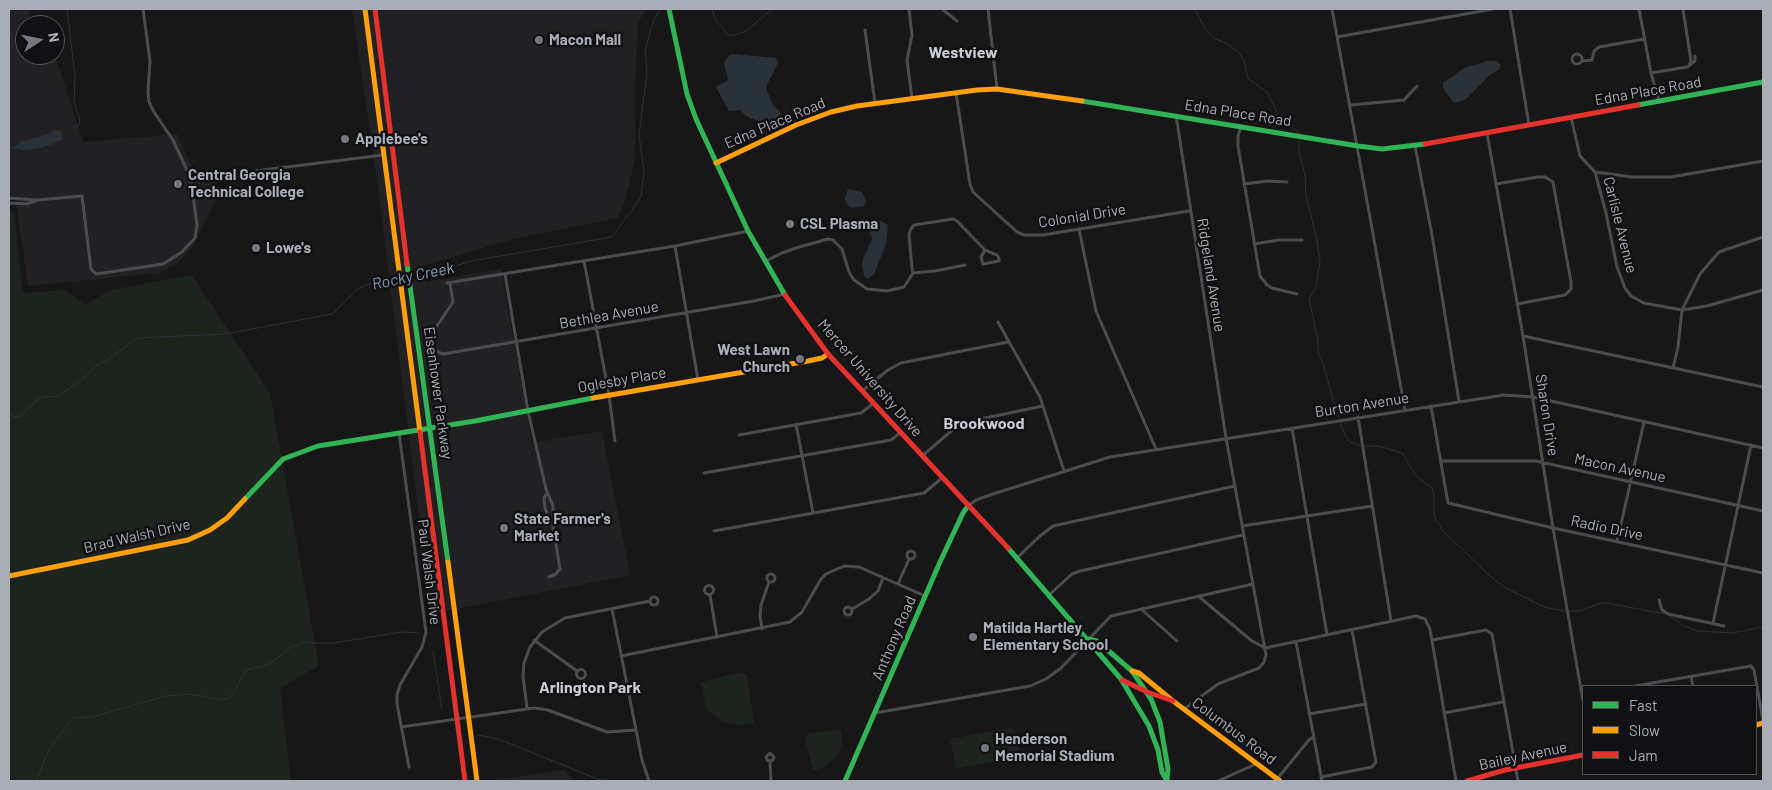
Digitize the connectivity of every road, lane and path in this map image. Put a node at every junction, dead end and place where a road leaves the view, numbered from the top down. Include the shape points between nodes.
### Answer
1 (143, 9) edge
2 (365, 9) edge
3 (376, 9) edge
4 (909, 9) edge
5 (942, 9) edge
6 (988, 9) edge
7 (1332, 9) edge
8 (1493, 9) edge
9 (1510, 9) edge
10 (1639, 9) edge
11 (1683, 9) edge
12 (670, 12) edge
13 (957, 21) dead end
14 (865, 30) dead end
15 (1337, 37) junction
16 (1644, 39) junction
17 (1695, 56) dead end
18 (1582, 61) dead end
19 (1689, 66) junction
20 (1651, 74) junction
21 (1763, 82) edge
22 (1417, 86) dead end
23 (997, 89) junction
24 (956, 93) junction
25 (912, 98) junction
26 (1659, 101) junction
27 (875, 104) junction
28 (1350, 105) junction
29 (1176, 115) junction
30 (1571, 117) junction
31 (1529, 125) junction
32 (1242, 126) junction
33 (1487, 133) junction
34 (1358, 146) junction
35 (1415, 146) junction
36 (383, 155) junction
37 (1763, 161) edge
38 (716, 163) junction
39 (1595, 172) junction
40 (191, 179) junction
41 (1287, 182) dead end
42 (1244, 184) junction
43 (1496, 184) junction
44 (9, 198) edge
45 (38, 200) junction
46 (9, 203) edge
47 (1190, 211) junction
48 (1079, 229) junction
49 (748, 231) junction
50 (1763, 237) edge
51 (1302, 240) dead end
52 (1254, 244) junction
53 (675, 246) junction
54 (985, 250) junction
55 (584, 261) junction
56 (765, 261) junction
57 (965, 265) dead end
58 (913, 273) junction
59 (505, 274) junction
60 (1763, 290) edge
61 (785, 294) junction
62 (1297, 294) dead end
63 (1517, 304) junction
64 (1682, 310) junction
65 (687, 313) junction
66 (998, 322) dead end
67 (596, 328) junction
68 (1523, 336) junction
69 (516, 342) junction
70 (1008, 342) junction
71 (828, 354) junction
72 (1673, 368) junction
73 (698, 380) junction
74 (1763, 387) edge
75 (862, 391) junction
76 (609, 396) junction
77 (1533, 397) junction
78 (1459, 401) junction
79 (874, 403) junction
80 (1043, 406) junction
81 (1431, 406) junction
82 (1405, 410) junction
83 (528, 411) junction
84 (1358, 417) junction
85 (1644, 422) junction
86 (796, 424) junction
87 (430, 428) junction
88 (1292, 428) junction
89 (419, 430) junction
90 (398, 433) junction
91 (900, 433) junction
92 (739, 435) dead end
93 (1226, 438) junction
94 (615, 441) dead end
95 (1751, 445) junction
96 (1763, 448) edge
97 (1156, 449) junction
98 (803, 456) junction
99 (922, 456) junction
100 (1441, 461) junction
101 (1542, 463) junction
102 (1064, 471) junction
103 (704, 473) dead end
104 (942, 478) junction
105 (1630, 482) junction
106 (1235, 486) junction
107 (546, 493) junction
108 (1738, 505) junction
109 (968, 506) junction
110 (1372, 506) junction
111 (1763, 511) edge
112 (813, 513) junction
113 (1307, 516) junction
114 (552, 520) junction
115 (1242, 526) junction
116 (1553, 528) junction
117 (714, 531) dead end
118 (1243, 535) junction
119 (1618, 542) junction
120 (1017, 558) junction
121 (909, 559) dead end
122 (1724, 565) junction
123 (1763, 574) edge
124 (9, 576) edge
125 (549, 577) dead end
126 (884, 578) junction
127 (769, 582) dead end
128 (898, 584) junction
129 (1253, 584) junction
130 (710, 595) dead end
131 (1049, 595) junction
132 (925, 596) junction
133 (1198, 596) junction
134 (1660, 600) dead end
135 (650, 601) dead end
136 (612, 609) junction
137 (852, 609) dead end
138 (1141, 609) junction
139 (1391, 621) junction
140 (1713, 624) junction
141 (1724, 626) dead end
142 (762, 628) junction
143 (1352, 630) junction
144 (1327, 635) junction
145 (718, 637) junction
146 (1088, 639) junction
147 (534, 640) junction
148 (1432, 640) junction
149 (1177, 641) dead end
150 (1296, 642) junction
151 (1265, 648) junction
152 (622, 656) junction
153 (577, 671) dead end
154 (1132, 671) junction
155 (1691, 677) junction
156 (1122, 679) junction
157 (1641, 685) edge
158 (1693, 685) edge
159 (1756, 685) edge
160 (1757, 689) edge
161 (1147, 692) junction
162 (1582, 695) edge
163 (1173, 701) junction
164 (1503, 702) junction
165 (1366, 704) junction
166 (527, 708) junction
167 (1184, 709) junction
168 (1444, 712) junction
169 (875, 714) junction
170 (1309, 714) junction
171 (469, 716) junction
172 (457, 719) junction
173 (1763, 721) edge
174 (401, 727) junction
175 (636, 730) junction
176 (1313, 737) junction
177 (1582, 755) edge
178 (770, 761) dead end
179 (1256, 764) junction
180 (409, 767) dead end
181 (1515, 768) junction
182 (1321, 776) junction
183 (1279, 780) edge
184 (465, 781) edge
185 (477, 781) edge
186 (649, 781) edge
187 (771, 781) edge
188 (845, 781) edge
189 (1218, 781) edge
190 (1322, 781) edge
191 (1456, 781) edge
192 (1468, 781) edge
193 (1518, 781) edge

1 - 40 street via 150,61 149,102 173,140
2 - 36 main road, Eisenhower Parkway
3 - 87 main road, Eisenhower Parkway
4 - 25 street via 912,35 907,60
5 - 13 street
6 - 23 street
7 - 15 street
8 - 15 street
9 - 31 street
10 - 16 street
11 - 19 street
12 - 38 main road, Mercer University Drive via 691,106
14 - 27 street
15 - 28 street
16 - 18 street via 1599,47 1594,51 1592,60
16 - 20 street
17 - 19 street via 1695,61
19 - 20 street
20 - 26 street
21 - 26 main road, Edna Place Road
22 - 28 street via 1404,100
23 - 24 main road, Edna Place Road
23 - 29 main road, Edna Place Road
24 - 25 main road, Edna Place Road
24 - 48 street, Colonial Drive via 973,192 1010,227 1024,235
25 - 27 main road, Edna Place Road
26 - 30 main road, Edna Place Road
27 - 38 main road, Edna Place Road via 821,115
28 - 34 street
29 - 32 main road, Edna Place Road
29 - 47 street, Ridgeland Avenue
30 - 31 main road, Edna Place Road
30 - 39 street, Carlisle Avenue via 1580,156
31 - 33 main road, Edna Place Road
32 - 34 main road, Edna Place Road
32 - 42 street via 1238,146
33 - 35 main road, Edna Place Road
33 - 43 street, Sharon Drive
34 - 35 main road, Edna Place Road
34 - 82 street
35 - 78 street
36 - 40 street
36 - 89 main road, Eisenhower Parkway
37 - 39 street via 1670,177 1632,177
38 - 49 main road, Mercer University Drive
39 - 64 street, Carlisle Avenue via 1625,288 1639,302
40 - 45 street via 197,225 195,238 182,252 172,260 154,266 99,274 92,272 82,196
41 - 42 street
42 - 52 street
43 - 63 street, Sharon Drive
43 - 63 street via 1538,177 1551,180 1570,273 1571,289 1565,296
44 - 45 street
45 - 46 street via 27,204
47 - 48 street, Colonial Drive
47 - 93 street, Ridgeland Avenue
48 - 97 street via 1096,311
49 - 53 street
49 - 56 main road, Mercer University Drive
50 - 64 street via 1719,252 1700,274
51 - 52 street
52 - 62 street via 1263,281 1277,290
53 - 55 street
53 - 65 street
54 - 54 street via 982,264 999,261 1000,258
54 - 58 street via 953,219 914,225 909,234
55 - 59 street
55 - 67 street
56 - 58 street via 828,239 840,245 851,277 867,289 880,292 899,290
56 - 61 main road, Mercer University Drive
57 - 58 street
59 - 69 street
59 - 69 street, Bethlea Avenue via 449,283 453,302 435,329 433,346 446,354
60 - 64 street, Carlisle Avenue
61 - 65 street, Bethlea Avenue
61 - 71 main road, Mercer University Drive
63 - 68 street, Sharon Drive
64 - 72 street
65 - 67 street, Bethlea Avenue
65 - 73 street
66 - 70 street
67 - 69 street, Bethlea Avenue
67 - 76 street
68 - 72 street
68 - 77 street, Sharon Drive
69 - 83 street
70 - 75 street via 901,364
70 - 80 street
71 - 73 main road, Oglesby Place via 822,358
71 - 75 main road, Mercer University Drive
72 - 74 street
73 - 76 main road, Oglesby Place
75 - 79 main road, Mercer University Drive
76 - 83 main road, Oglesby Place
76 - 94 street
77 - 78 street, Burton Avenue via 1504,395
77 - 85 street, Burton Avenue
77 - 101 street, Sharon Drive
78 - 81 street, Burton Avenue
79 - 86 street via 861,413
79 - 91 main road, Mercer University Drive
80 - 99 street via 966,422
80 - 102 street
81 - 82 street, Burton Avenue
81 - 100 street
82 - 84 street, Burton Avenue
83 - 87 main road, Oglesby Place
83 - 107 street
84 - 88 street, Burton Avenue
84 - 110 street
85 - 95 street, Burton Avenue
85 - 105 street
86 - 92 street
86 - 98 street
87 - 89 main road, Oglesby Place
87 - 171 main road, Eisenhower Parkway
88 - 93 street, Burton Avenue
88 - 113 street
89 - 90 main road, Brad Walsh Drive
89 - 172 main road, Eisenhower Parkway
90 - 124 main road, Brad Walsh Drive via 318,446 283,459 226,518 188,540
90 - 174 street, Paul Walsh Drive via 426,632 422,646 398,688
91 - 98 street via 890,440
91 - 99 main road, Mercer University Drive
93 - 97 street, Burton Avenue
93 - 106 street, Ridgeland Avenue
95 - 96 street, Burton Avenue
95 - 108 street
97 - 102 street, Burton Avenue via 1110,457
98 - 103 street
98 - 112 street
99 - 104 main road, Mercer University Drive
100 - 101 street, Macon Avenue
100 - 116 street, Radio Drive via 1448,503
101 - 105 street, Macon Avenue
101 - 116 street, Sharon Drive
102 - 109 street, Burton Avenue via 976,500
104 - 109 main road, Mercer University Drive
104 - 112 street via 928,491
105 - 108 street, Macon Avenue
105 - 119 street
106 - 115 street, Ridgeland Avenue
106 - 120 street via 1053,526
107 - 114 street via 552,506
107 - 114 street via 545,508
108 - 111 street, Macon Avenue
108 - 122 street
109 - 120 main road, Mercer University Drive
109 - 132 main road, Anthony Road
110 - 113 street
110 - 139 street
112 - 117 street
113 - 115 street
113 - 144 street
114 - 125 street via 560,569
115 - 118 street, Ridgeland Avenue
116 - 119 street, Radio Drive
116 - 162 street, Sharon Drive
118 - 129 street, Ridgeland Avenue
118 - 131 street via 1080,571 1072,574
119 - 122 street, Radio Drive
120 - 131 main road, Mercer University Drive
121 - 128 street
122 - 123 street, Radio Drive
122 - 140 street
126 - 128 street
126 - 137 street via 878,591
126 - 142 street via 859,567 838,567 821,579 796,619
127 - 142 street via 761,605
128 - 132 street
129 - 133 street
129 - 151 street, Ridgeland Avenue
130 - 145 street
131 - 146 main road, Mercer University Drive
132 - 169 main road, Anthony Road
133 - 138 street
133 - 151 street
134 - 140 street via 1662,610 1668,614
135 - 136 street
136 - 147 street via 559,620
136 - 152 street
138 - 146 street via 1111,616
138 - 149 street
139 - 143 street
139 - 148 street via 1421,617 1427,621
140 - 141 street
142 - 145 street
143 - 144 street
143 - 165 street
144 - 150 street
145 - 152 street
146 - 154 main road, Mercer University Drive via 1097,641
146 - 156 main road, Mercer University Drive via 1092,648
146 - 169 street via 1061,668 1030,686
147 - 153 street
147 - 166 street via 523,668
148 - 164 street via 1490,631
148 - 168 street
150 - 151 street
150 - 170 street
151 - 167 street via 1266,658 1259,668 1218,684
152 - 175 street
154 - 161 main road, Mercer University Drive
154 - 163 main road, Columbus Road
155 - 157 street
155 - 158 street
155 - 159 street via 1753,667
156 - 161 main road, Columbus Road
156 - 161 main road, Mercer University Drive via 1149,726 1167,781 1160,722
160 - 173 street
161 - 163 main road, Columbus Road
163 - 167 main road, Columbus Road
164 - 168 street
164 - 181 street
165 - 170 street
165 - 182 street via 1375,766
166 - 171 street
166 - 175 street via 548,710 607,732
167 - 179 main road, Columbus Road
168 - 191 street
169 - 188 main road, Anthony Road
170 - 176 street
171 - 172 street
171 - 185 main road, Eisenhower Parkway
172 - 174 street
172 - 184 main road, Eisenhower Parkway
174 - 180 street, Paul Walsh Drive
175 - 186 street
176 - 182 street
176 - 183 street
177 - 181 main road, Bailey Avenue
178 - 187 street
179 - 183 main road, Columbus Road
179 - 189 street
181 - 192 main road, Bailey Avenue
181 - 193 street
182 - 190 street

